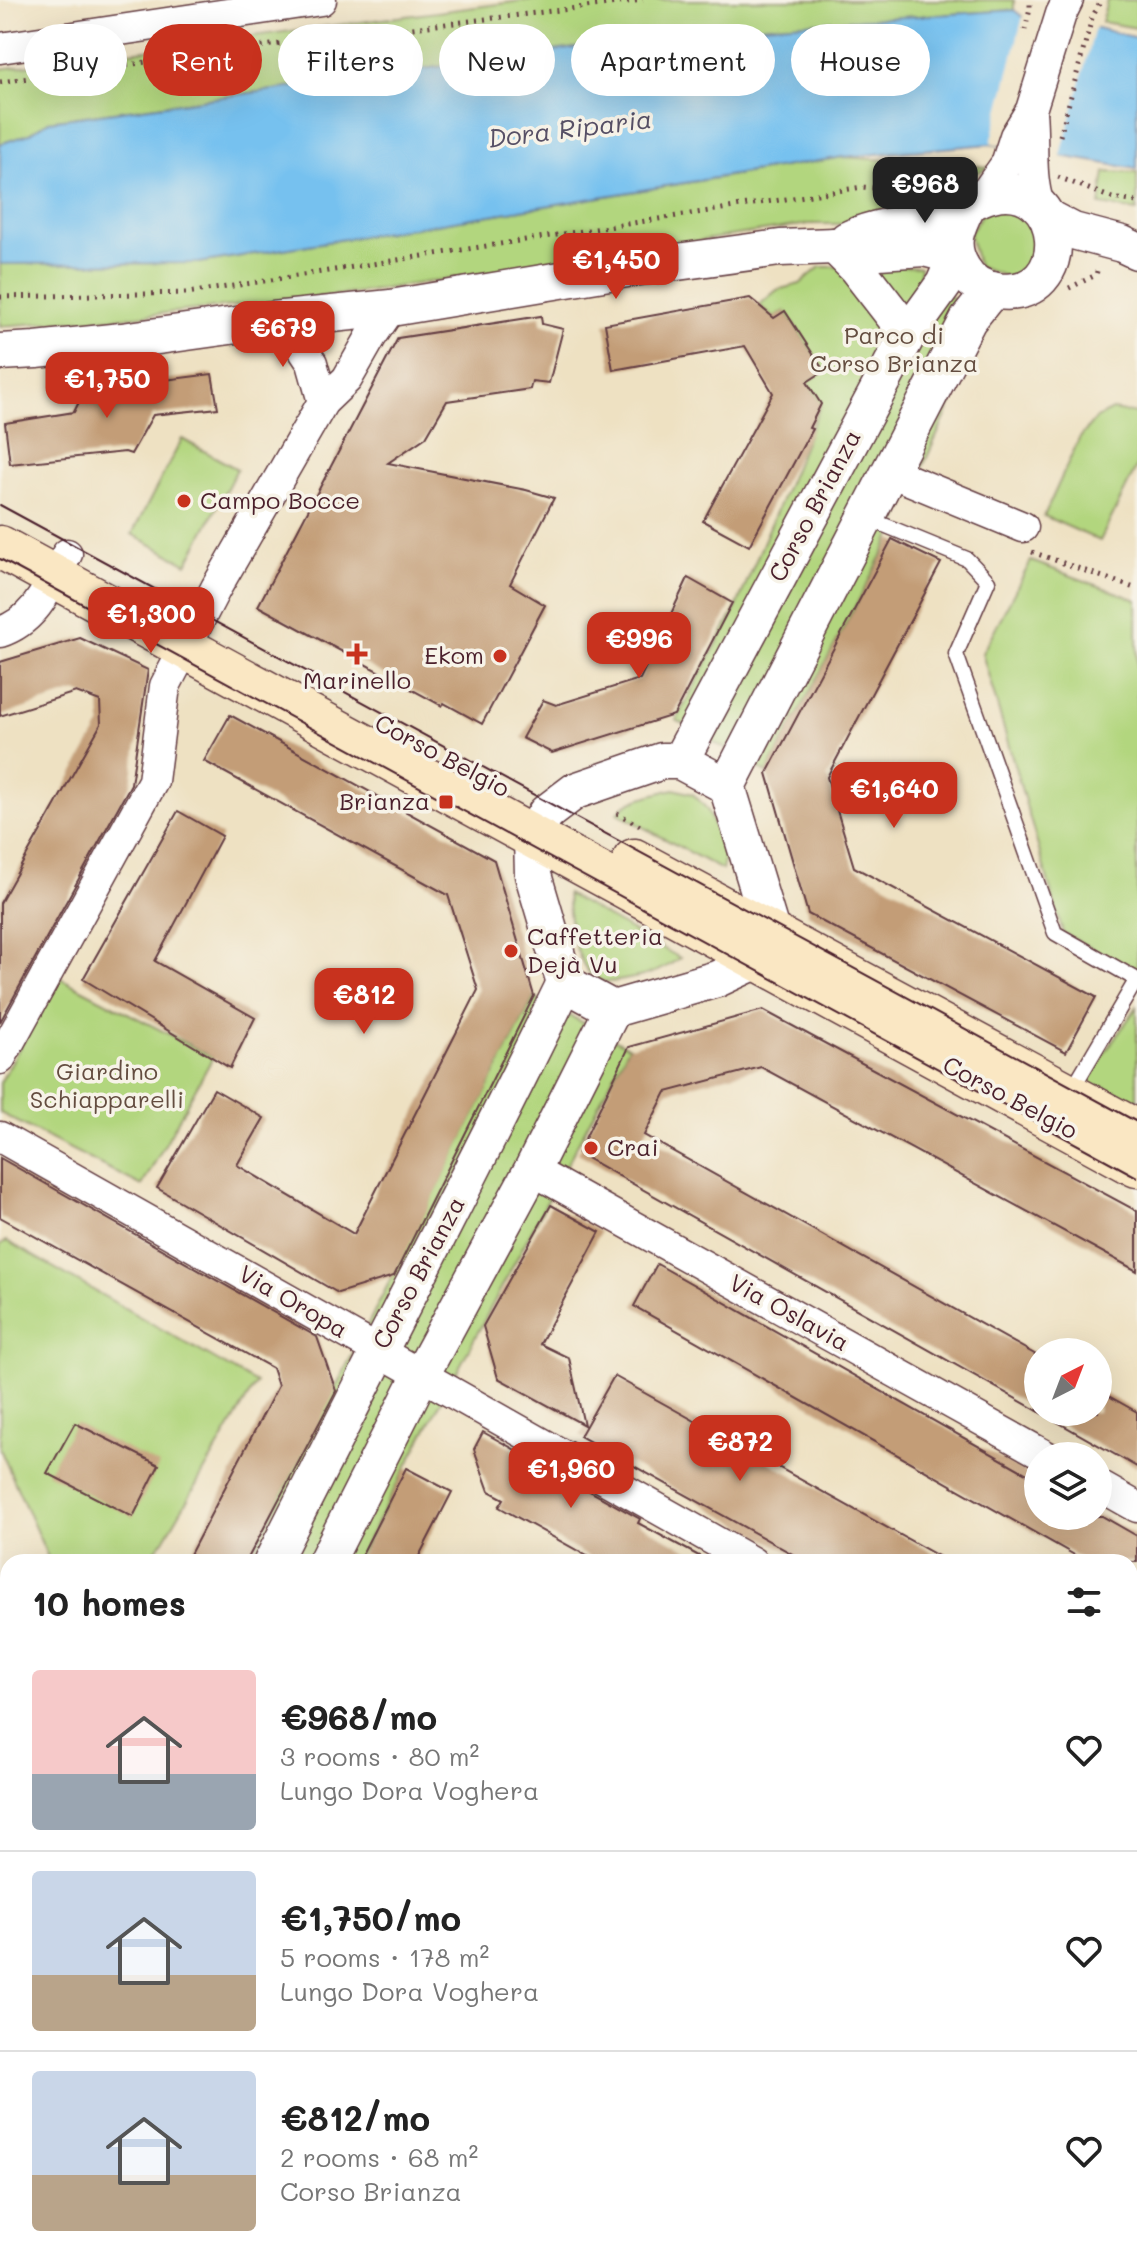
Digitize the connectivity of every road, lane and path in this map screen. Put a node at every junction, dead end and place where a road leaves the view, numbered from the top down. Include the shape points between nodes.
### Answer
1 (321, 0) edge
2 (643, 0) edge
3 (1030, 0) edge
4 (259, 5) edge
5 (1061, 8) edge
6 (0, 48) edge
7 (0, 82) edge
8 (1034, 148) junction
9 (898, 190) dead end
10 (1047, 200) junction
11 (974, 202) junction
12 (1137, 202) edge
13 (835, 246) junction
14 (1137, 251) edge
15 (956, 256) junction
16 (1137, 262) edge
17 (1049, 266) junction
18 (992, 290) junction
19 (0, 297) edge
20 (391, 308) junction
21 (273, 320) junction
22 (908, 334) junction
23 (0, 352) edge
24 (323, 402) junction
25 (890, 472) junction
26 (0, 517) edge
27 (866, 517) junction
28 (1023, 527) dead end
29 (0, 547) edge
30 (61, 565) junction
31 (0, 632) edge
32 (190, 636) junction
33 (680, 761) junction
34 (727, 786) junction
35 (539, 825) junction
36 (764, 947) junction
37 (565, 983) junction
38 (613, 1009) junction
39 (0, 1059) edge
40 (1069, 1095) junction
41 (1137, 1131) edge
42 (0, 1137) edge
43 (1137, 1166) edge
44 (532, 1170) junction
45 (378, 1351) junction
46 (421, 1375) junction
47 (1024, 1444) edge
48 (1112, 1493) edge
49 (1137, 1507) edge
50 (276, 1554) edge
51 (330, 1554) edge
52 (738, 1554) edge

1 - 4 street
2 - 7 path
3 - 5 path
4 - 6 street
5 - 8 path
5 - 8 street via 1031,110
8 - 10 street via 1034,192
8 - 11 street via 1006,164
9 - 19 path via 862,187 188,293
10 - 11 street via 1009,192
10 - 12 path
10 - 14 street via 1073,231
10 - 17 street via 1054,233
11 - 13 street via 939,216 864,231
11 - 15 street via 953,237
13 - 15 street via 864,252 924,248
13 - 20 street via 633,268
13 - 22 street
15 - 18 street via 975,283
15 - 22 street, Corso Brianza via 944,284
16 - 17 street via 1088,260
17 - 18 street via 1025,289
18 - 25 street, Corso Brianza via 968,320
20 - 21 street
20 - 24 street via 347,379
21 - 23 street
21 - 24 street via 312,363
22 - 33 street, Corso Brianza
24 - 32 street
25 - 27 street, Corso Brianza
25 - 28 street
26 - 30 main road, Corso Belgio
27 - 34 street, Corso Brianza
27 - 40 lane via 967,559 988,581 956,654 1055,933 1134,978
29 - 30 main road, Corso Belgio
30 - 31 street via 34,610 17,626
30 - 32 main road, Corso Belgio
32 - 35 main road, Corso Belgio
32 - 39 street via 165,686 153,781
33 - 34 street
33 - 35 street via 662,761 575,791
34 - 36 street
35 - 36 main road, Corso Belgio
35 - 37 street via 533,875
36 - 38 street via 717,979
36 - 40 main road, Corso Belgio
36 - 43 main road, Corso Belgio
37 - 38 street
37 - 45 street, Corso Brianza
38 - 44 street, Corso Brianza
40 - 41 main road, Corso Belgio
42 - 45 street, Via Oropa
44 - 46 street, Corso Brianza
44 - 47 street, Via Oslavia
45 - 46 street, Via Oropa
45 - 50 street, Corso Brianza
46 - 51 street, Corso Brianza
46 - 52 street, Via Oropa
48 - 49 street

